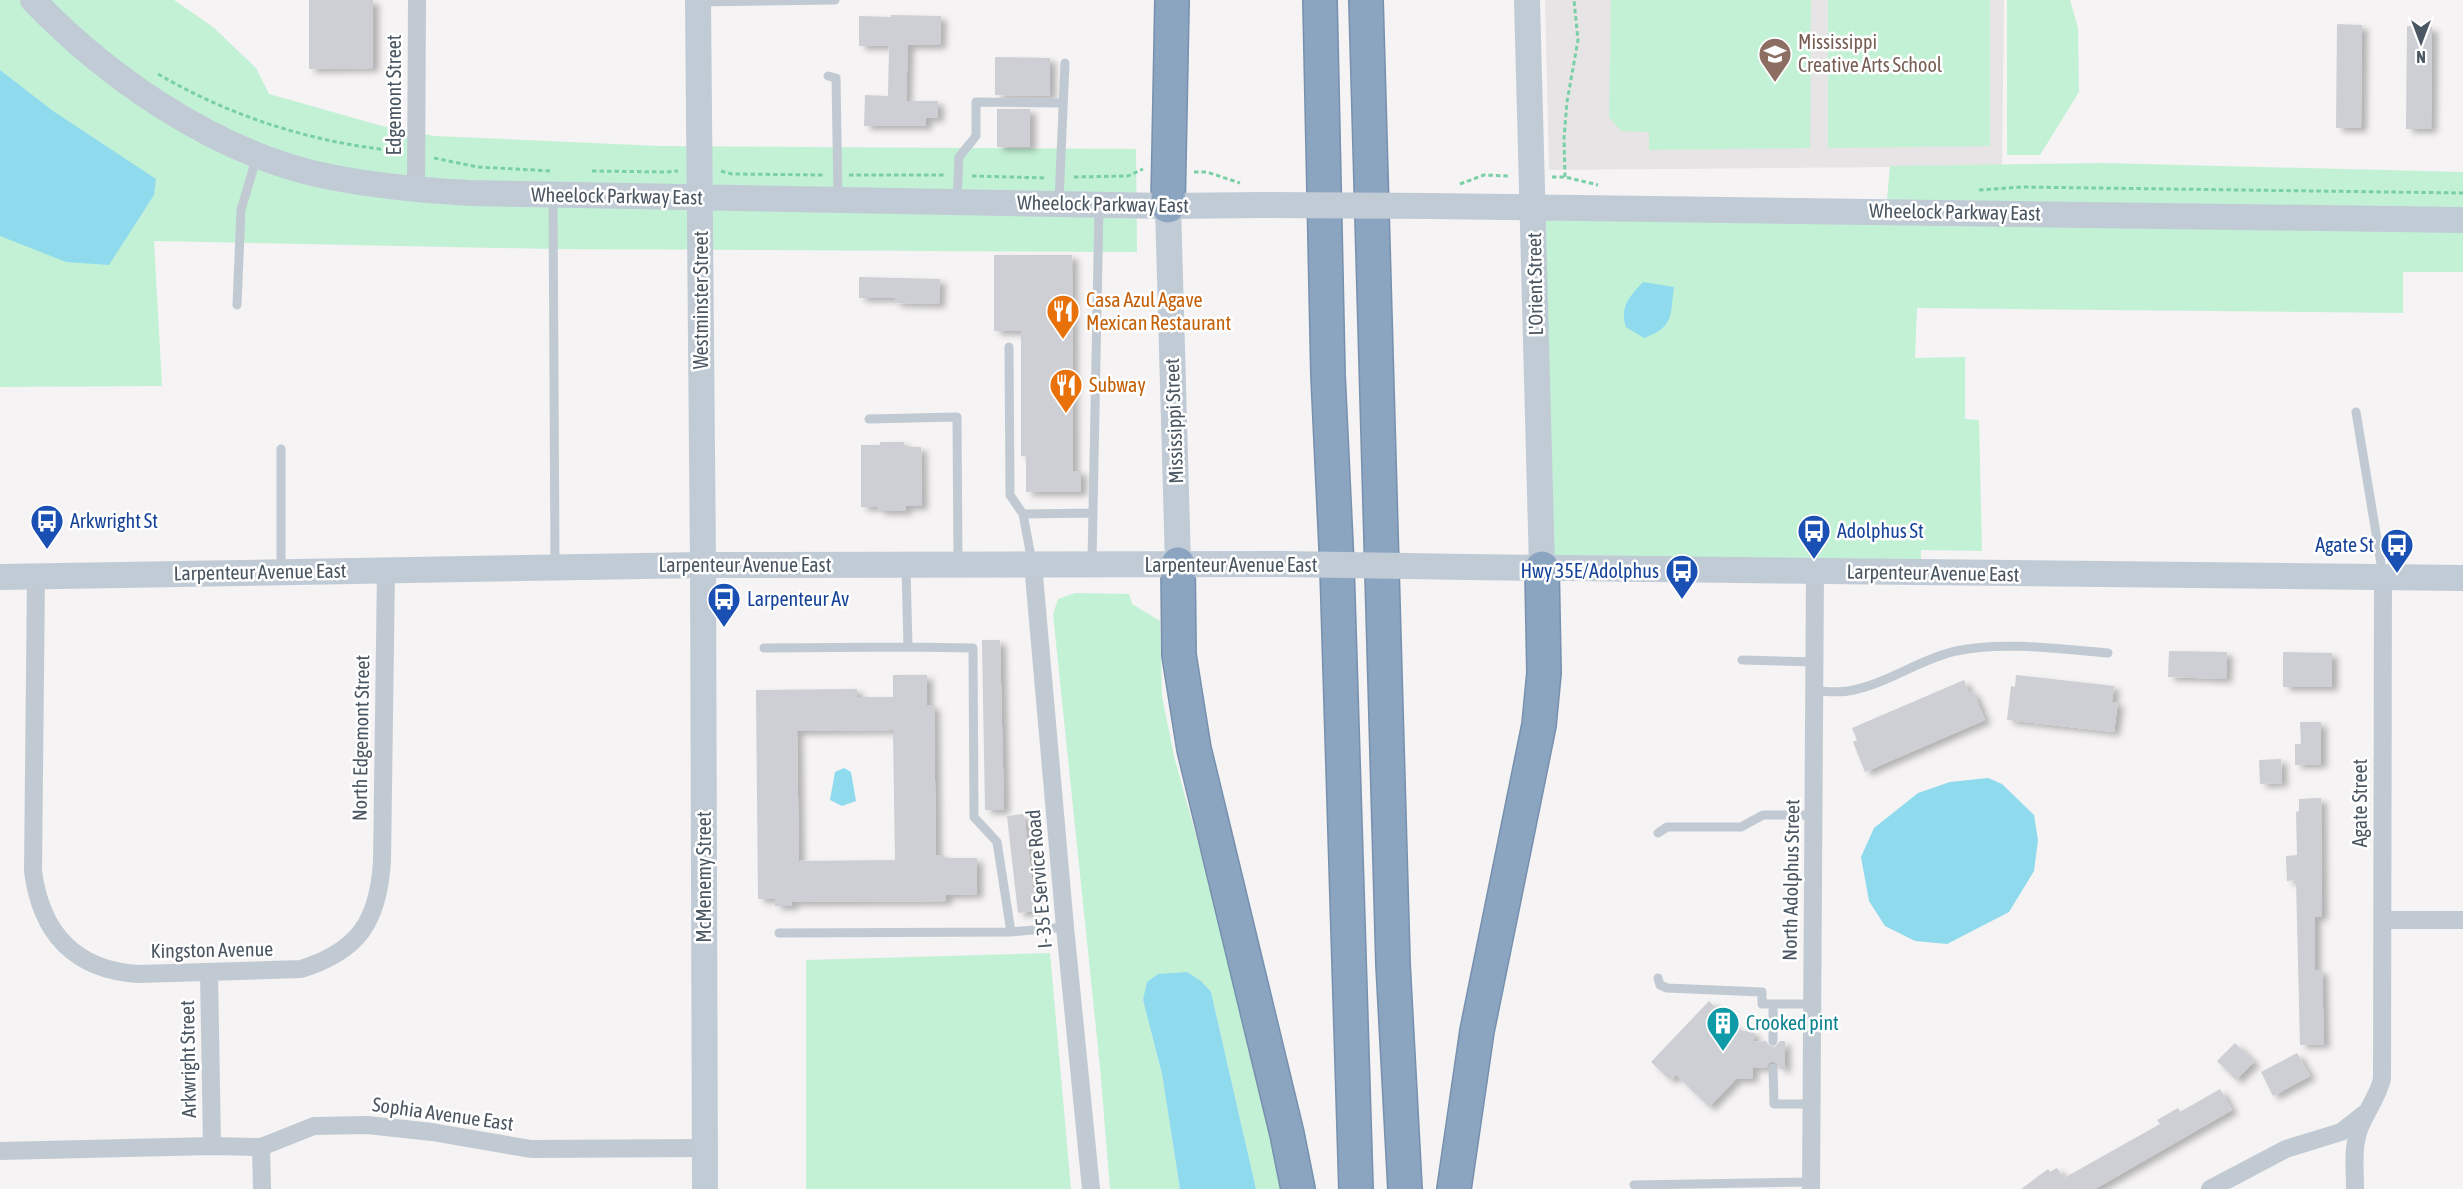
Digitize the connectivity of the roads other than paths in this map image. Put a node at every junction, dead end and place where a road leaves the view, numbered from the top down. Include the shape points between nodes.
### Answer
1 (33, 0) edge
2 (417, 0) edge
3 (835, 0) edge
4 (1172, 0) edge
5 (1320, 0) edge
6 (1366, 0) edge
7 (1527, 0) edge
8 (698, 1) edge
9 (1065, 63) dead end
10 (828, 76) dead end
11 (1063, 103) junction
12 (257, 154) junction
13 (554, 183) junction
14 (416, 190) junction
15 (700, 198) junction
16 (838, 200) junction
17 (957, 202) junction
18 (1059, 204) junction
19 (1099, 204) junction
20 (1168, 206) junction
21 (1534, 208) junction
22 (2463, 220) edge
23 (237, 305) dead end
24 (1009, 347) dead end
25 (2356, 412) dead end
26 (868, 419) dead end
27 (280, 449) dead end
28 (1023, 513) junction
29 (1093, 513) junction
30 (1033, 564) junction
31 (1092, 564) junction
32 (1178, 564) junction
33 (703, 565) junction
34 (906, 565) junction
35 (958, 565) junction
36 (555, 568) junction
37 (1542, 568) junction
38 (386, 570) junction
39 (281, 572) junction
40 (1815, 572) junction
41 (36, 576) junction
42 (0, 577) edge
43 (2383, 577) junction
44 (2463, 578) edge
45 (908, 647) junction
46 (764, 648) dead end
47 (2108, 653) dead end
48 (1742, 660) dead end
49 (1816, 662) junction
50 (1816, 691) junction
51 (1815, 815) junction
52 (1658, 833) dead end
53 (376, 906) joint
54 (2382, 920) junction
55 (2463, 920) edge
56 (1065, 927) junction
57 (1011, 932) junction
58 (779, 933) dead end
59 (209, 972) junction
60 (1658, 978) dead end
61 (1773, 1004) junction
62 (1811, 1004) junction
63 (1773, 1041) dead end
64 (1773, 1068) dead end
65 (1810, 1104) junction
66 (2368, 1111) junction
67 (212, 1146) junction
68 (261, 1147) junction
69 (704, 1148) junction
70 (0, 1151) edge
71 (1634, 1185) dead end
72 (1811, 1186) edge
73 (262, 1189) edge
74 (705, 1189) edge
75 (1091, 1189) edge
76 (1298, 1189) edge
77 (1356, 1189) edge
78 (1405, 1189) edge
79 (1454, 1189) edge
80 (2210, 1189) edge
81 (2355, 1189) edge

1 - 12 street, Wheelock Parkway East via 99,62 139,91
2 - 14 street, Edgemont Street
3 - 8 lane
4 - 20 highway
5 - 77 highway via 1328,375
6 - 78 highway via 1393,964
7 - 21 street, L'Orient Street
8 - 15 street, Westminster Street
9 - 11 lane
10 - 16 lane via 836,78
11 - 17 lane via 976,102 975,136 958,157
11 - 18 lane
12 - 14 street, Wheelock Parkway East via 311,172
12 - 23 lane via 241,210
13 - 14 street, Wheelock Parkway East
13 - 15 street, Wheelock Parkway East
13 - 36 lane
15 - 16 street, Wheelock Parkway East
15 - 33 street, Westminster Street
16 - 17 street, Wheelock Parkway East
17 - 18 street, Wheelock Parkway East
18 - 19 street, Wheelock Parkway East
19 - 20 street, Wheelock Parkway East
19 - 29 lane
20 - 21 street, Wheelock Parkway East, bridge via 1254,198 1444,199
20 - 32 street, Mississippi Street
21 - 22 street, Wheelock Parkway East
21 - 37 street, L'Orient Street
24 - 28 lane via 1010,495
25 - 43 lane, Agate Street
26 - 35 lane via 957,417
27 - 39 lane
28 - 29 lane
28 - 30 lane
29 - 31 lane
30 - 31 street, Larpenteur Avenue East
30 - 35 street, Larpenteur Avenue East
30 - 56 street, I- 35 E Service Road
31 - 32 street, Larpenteur Avenue East
32 - 37 street, Larpenteur Avenue East, bridge
32 - 76 highway via 1179,655 1194,748
33 - 34 street, Larpenteur Avenue East
33 - 36 street, Larpenteur Avenue East
33 - 69 street, McMenemy Street
34 - 35 street, Larpenteur Avenue East
34 - 45 lane
36 - 38 street, Larpenteur Avenue East
37 - 40 street, Larpenteur Avenue East
37 - 79 highway via 1544,673 1539,725 1477,1031
38 - 39 street, Larpenteur Avenue East
38 - 53 street, North Edgemont Street via 382,862
39 - 41 street, Larpenteur Avenue East
40 - 43 street, Larpenteur Avenue East
40 - 49 street, North Adolphus Street
41 - 42 street, Larpenteur Avenue East
41 - 59 street, Kingston Avenue via 33,871 35,891 45,917 64,945 99,967 138,974
43 - 44 street, Larpenteur Avenue East
43 - 54 street, Agate Street
45 - 46 lane
45 - 57 lane via 973,648 974,817 997,842
47 - 50 lane via 1981,647 1954,651 1846,692
48 - 49 lane
49 - 50 street, North Adolphus Street
50 - 51 street, North Adolphus Street
51 - 52 lane via 1763,815 1741,827 1666,827
51 - 62 street, North Adolphus Street
53 - 59 street, Kingston Avenue via 354,940 320,963 301,969
54 - 55 street
54 - 66 street, Agate Street via 2382,1079
56 - 57 lane
56 - 75 street, I- 35 E Service Road
57 - 58 lane
59 - 67 street, Arkwright Street
60 - 61 lane via 1660,985 1667,988 1762,992 1762,1004
61 - 62 lane
61 - 63 lane
62 - 65 street, North Adolphus Street
64 - 65 lane via 1774,1104
65 - 72 street, North Adolphus Street
66 - 80 street via 2341,1132 2286,1149
66 - 81 street, Agate Street via 2354,1150
67 - 68 street, Sophia Avenue East
67 - 70 street, Sophia Avenue East
68 - 69 street, Sophia Avenue East via 314,1126 367,1125 531,1149
68 - 73 street
69 - 74 street, McMenemy Street
71 - 72 lane

